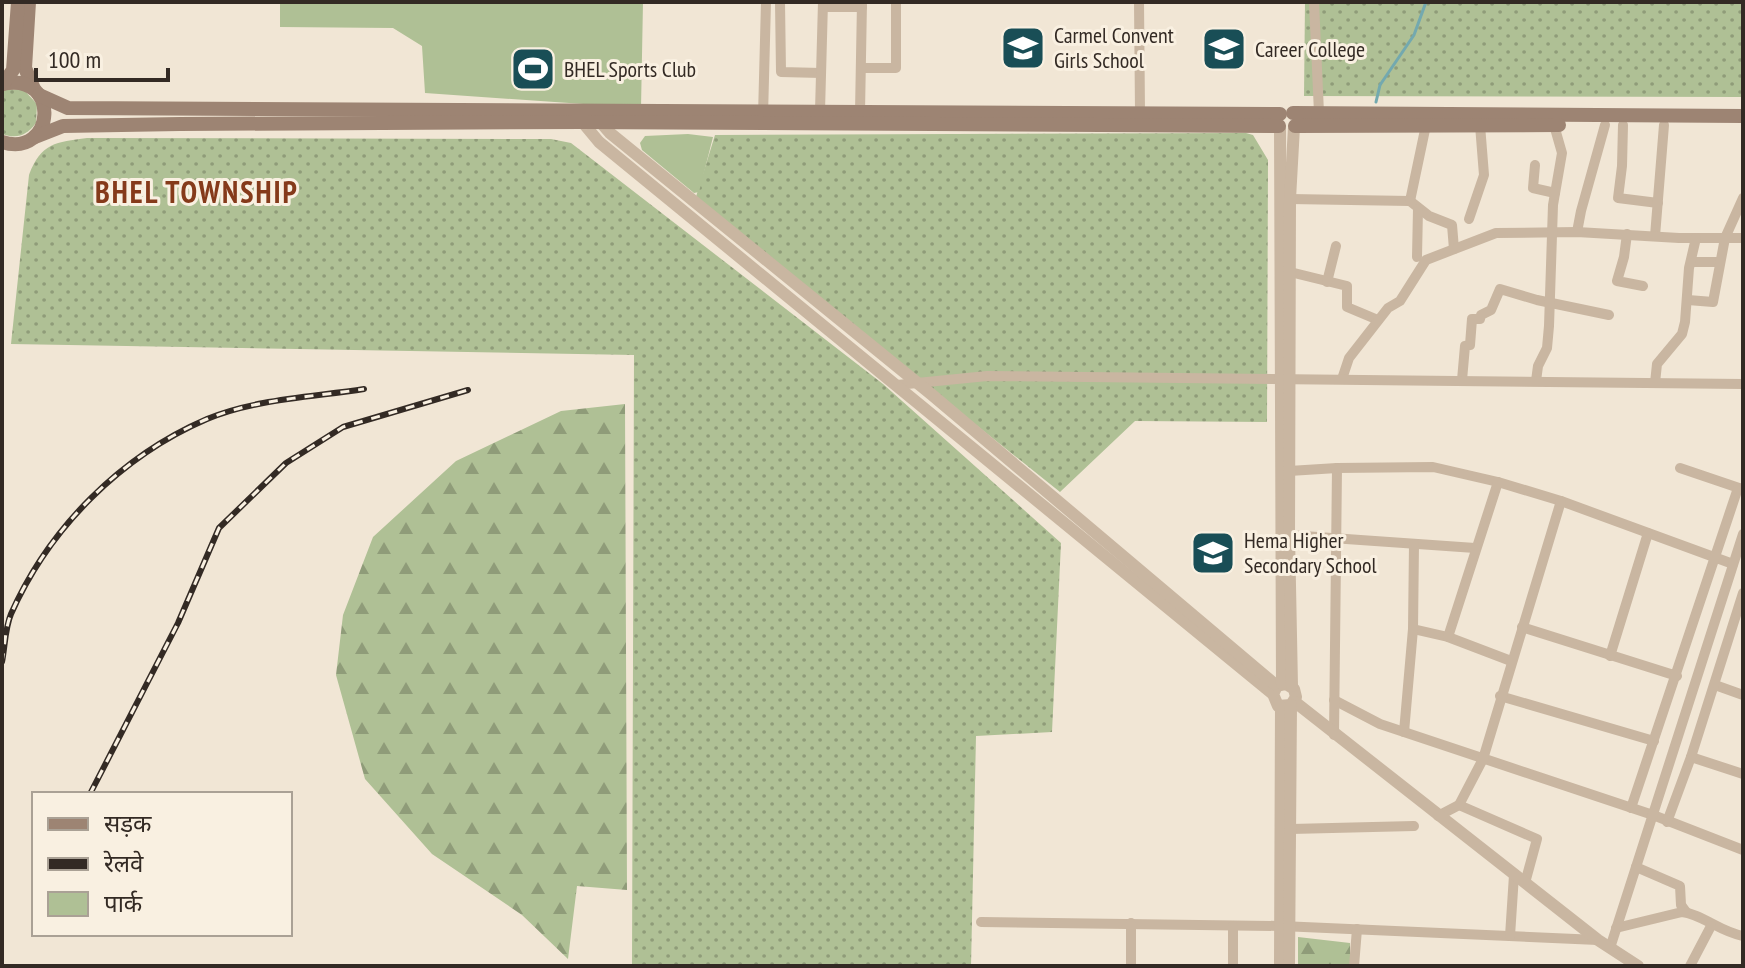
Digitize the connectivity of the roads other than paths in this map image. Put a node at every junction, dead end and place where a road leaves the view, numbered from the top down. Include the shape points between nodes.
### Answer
1 (766, 2) edge
2 (780, 2) edge
3 (896, 2) edge
4 (1139, 2) edge
5 (1314, 2) edge
6 (23, 4) edge
7 (823, 4) edge
8 (862, 4) edge
9 (861, 68) junction
10 (821, 73) junction
11 (2, 84) edge
12 (37, 92) junction
13 (571, 108) junction
14 (591, 109) junction
15 (820, 111) junction
16 (860, 112) junction
17 (1140, 112) junction
18 (1319, 113) junction
19 (1743, 116) edge
20 (701, 117) junction
21 (762, 117) junction
22 (924, 118) junction
23 (582, 122) junction
24 (1287, 122) junction
25 (601, 123) junction
26 (1426, 125) junction
27 (1480, 125) junction
28 (1554, 125) junction
29 (1605, 125) junction
30 (1623, 125) junction
31 (1664, 125) junction
32 (1743, 125) edge
33 (35, 137) junction
34 (2, 142) edge
35 (1535, 165) dead end
36 (1555, 193) junction
37 (1743, 198) edge
38 (1290, 199) junction
39 (1658, 203) junction
40 (1414, 205) junction
41 (1469, 219) dead end
42 (1551, 232) junction
43 (1577, 232) junction
44 (1627, 234) junction
45 (1655, 236) junction
46 (1696, 238) junction
47 (1725, 238) junction
48 (1743, 238) edge
49 (1336, 246) dead end
50 (1454, 249) junction
51 (1417, 257) dead end
52 (1693, 262) junction
53 (1719, 262) junction
54 (1290, 272) junction
55 (1327, 282) junction
56 (1643, 286) dead end
57 (1688, 300) junction
58 (1551, 302) junction
59 (1609, 315) dead end
60 (1378, 320) junction
61 (1284, 379) junction
62 (1342, 379) junction
63 (1462, 380) junction
64 (1536, 381) junction
65 (917, 383) junction
66 (1655, 383) junction
67 (1743, 384) edge
68 (897, 385) junction
69 (1337, 468) junction
70 (1680, 468) dead end
71 (1289, 471) junction
72 (1498, 482) junction
73 (1740, 489) edge
74 (1561, 501) junction
75 (1648, 533) junction
76 (1743, 534) edge
77 (1289, 535) junction
78 (1335, 538) junction
79 (1414, 544) junction
80 (1475, 548) junction
81 (1715, 557) junction
82 (1733, 564) junction
83 (1743, 593) edge
84 (1522, 627) junction
85 (1413, 629) junction
86 (1448, 637) junction
87 (1610, 656) junction
88 (1511, 661) junction
89 (1677, 676) junction
90 (1715, 685) junction
91 (1281, 687) junction
92 (1743, 695) edge
93 (1500, 696) junction
94 (1334, 700) junction
95 (1289, 705) junction
96 (1404, 732) junction
97 (1334, 735) junction
98 (1654, 741) junction
99 (1691, 757) junction
100 (1483, 759) junction
101 (1743, 774) edge
102 (1459, 805) junction
103 (1631, 808) junction
104 (1653, 815) junction
105 (1438, 816) junction
106 (1667, 822) junction
107 (1414, 826) dead end
108 (1291, 829) junction
109 (1743, 850) edge
110 (1636, 867) junction
111 (1519, 879) junction
112 (1686, 912) junction
113 (981, 922) dead end
114 (1131, 923) junction
115 (1233, 926) junction
116 (1711, 926) junction
117 (1285, 927) junction
118 (1616, 928) junction
119 (1357, 929) junction
120 (1510, 936) junction
121 (1743, 936) edge
122 (1598, 940) junction
123 (1610, 948) junction
124 (1131, 966) edge
125 (1233, 966) edge
126 (1280, 966) edge
127 (1289, 966) edge
128 (1354, 966) edge
129 (1637, 966) edge
130 (1690, 966) edge

1 - 21 street
2 - 10 street via 781,72
3 - 9 street via 896,68
4 - 17 street
5 - 18 street
6 - 11 main road via 13,70
6 - 12 main road via 25,68
7 - 8 street
7 - 10 street
8 - 9 street
9 - 16 street
10 - 15 street
11 - 12 main road via 14,82
12 - 13 main road via 68,108
12 - 33 main road via 45,112
13 - 14 main road
13 - 23 street
14 - 20 main road
14 - 25 street
15 - 16 main road
15 - 21 main road
16 - 22 main road
17 - 22 main road
17 - 24 main road
18 - 19 main road
18 - 24 main road
20 - 21 main road
20 - 25 main road
21 - 22 main road
22 - 24 main road
23 - 25 main road
23 - 33 main road via 63,126
23 - 68 street via 599,142
24 - 26 main road
24 - 38 street
24 - 61 street
25 - 65 street
26 - 27 main road
26 - 40 street
27 - 28 main road
27 - 41 street via 1484,175
28 - 29 main road
28 - 36 street via 1562,153
29 - 30 main road
29 - 43 street
30 - 31 main road
30 - 39 street via 1618,198
31 - 32 main road
31 - 39 street
33 - 34 main road via 16,145
35 - 36 street via 1533,188
36 - 42 street
37 - 47 street
38 - 40 street
38 - 54 street
39 - 45 street
40 - 50 street via 1452,225
40 - 51 street
42 - 43 street
42 - 50 street via 1501,232
42 - 58 street
43 - 44 street
44 - 45 street
44 - 56 street via 1617,281
45 - 46 street
46 - 47 street
46 - 52 street
47 - 48 street
47 - 53 street
49 - 55 street
50 - 60 street via 1426,260 1400,301
52 - 53 street
52 - 57 street
53 - 57 street via 1713,302
54 - 55 street
54 - 61 street
55 - 60 street via 1347,286 1347,307
57 - 66 street via 1682,334 1657,364
58 - 59 street
58 - 63 street via 1500,289 1490,310 1472,319
58 - 64 street via 1547,348
60 - 62 street via 1349,358
61 - 62 street
61 - 65 street via 987,376
61 - 71 street
61 - 91 street
62 - 63 street
63 - 64 street
64 - 66 street
65 - 68 street
65 - 91 street
66 - 67 street
68 - 91 street
69 - 71 street
69 - 72 street via 1433,467
69 - 78 street
70 - 73 street
71 - 77 street
72 - 74 street
72 - 80 street
73 - 81 street
74 - 75 street
74 - 84 street
75 - 81 street
75 - 87 street
76 - 82 street
77 - 78 street
77 - 91 street
78 - 79 street
78 - 94 street
79 - 80 street
79 - 85 street
80 - 86 street
81 - 82 street
81 - 89 street
82 - 104 street
83 - 90 street
84 - 87 street
84 - 88 street
85 - 86 street
85 - 96 street
86 - 88 street
87 - 89 street
88 - 93 street
89 - 98 street
90 - 92 street
90 - 99 street
91 - 95 street via 1296,693
91 - 95 street via 1275,702
93 - 98 street
93 - 100 street
94 - 96 street
94 - 97 street
95 - 97 street
95 - 108 street
95 - 117 street
96 - 100 street
97 - 105 street
98 - 103 street
99 - 101 street
99 - 106 street
100 - 102 street
100 - 103 street
102 - 105 street
102 - 111 street via 1537,839
103 - 104 street
104 - 106 street
104 - 110 street
105 - 111 street
106 - 109 street
107 - 108 street
108 - 117 street
110 - 112 street via 1680,886
110 - 118 street
111 - 120 street
111 - 122 street
112 - 116 street
112 - 118 street
113 - 114 street
114 - 115 street
114 - 124 street
115 - 117 street
115 - 125 street
116 - 121 street
116 - 130 street
117 - 119 street
117 - 126 street
117 - 127 street
118 - 123 street
119 - 120 street
119 - 128 street
120 - 122 street
122 - 123 street
123 - 129 street

